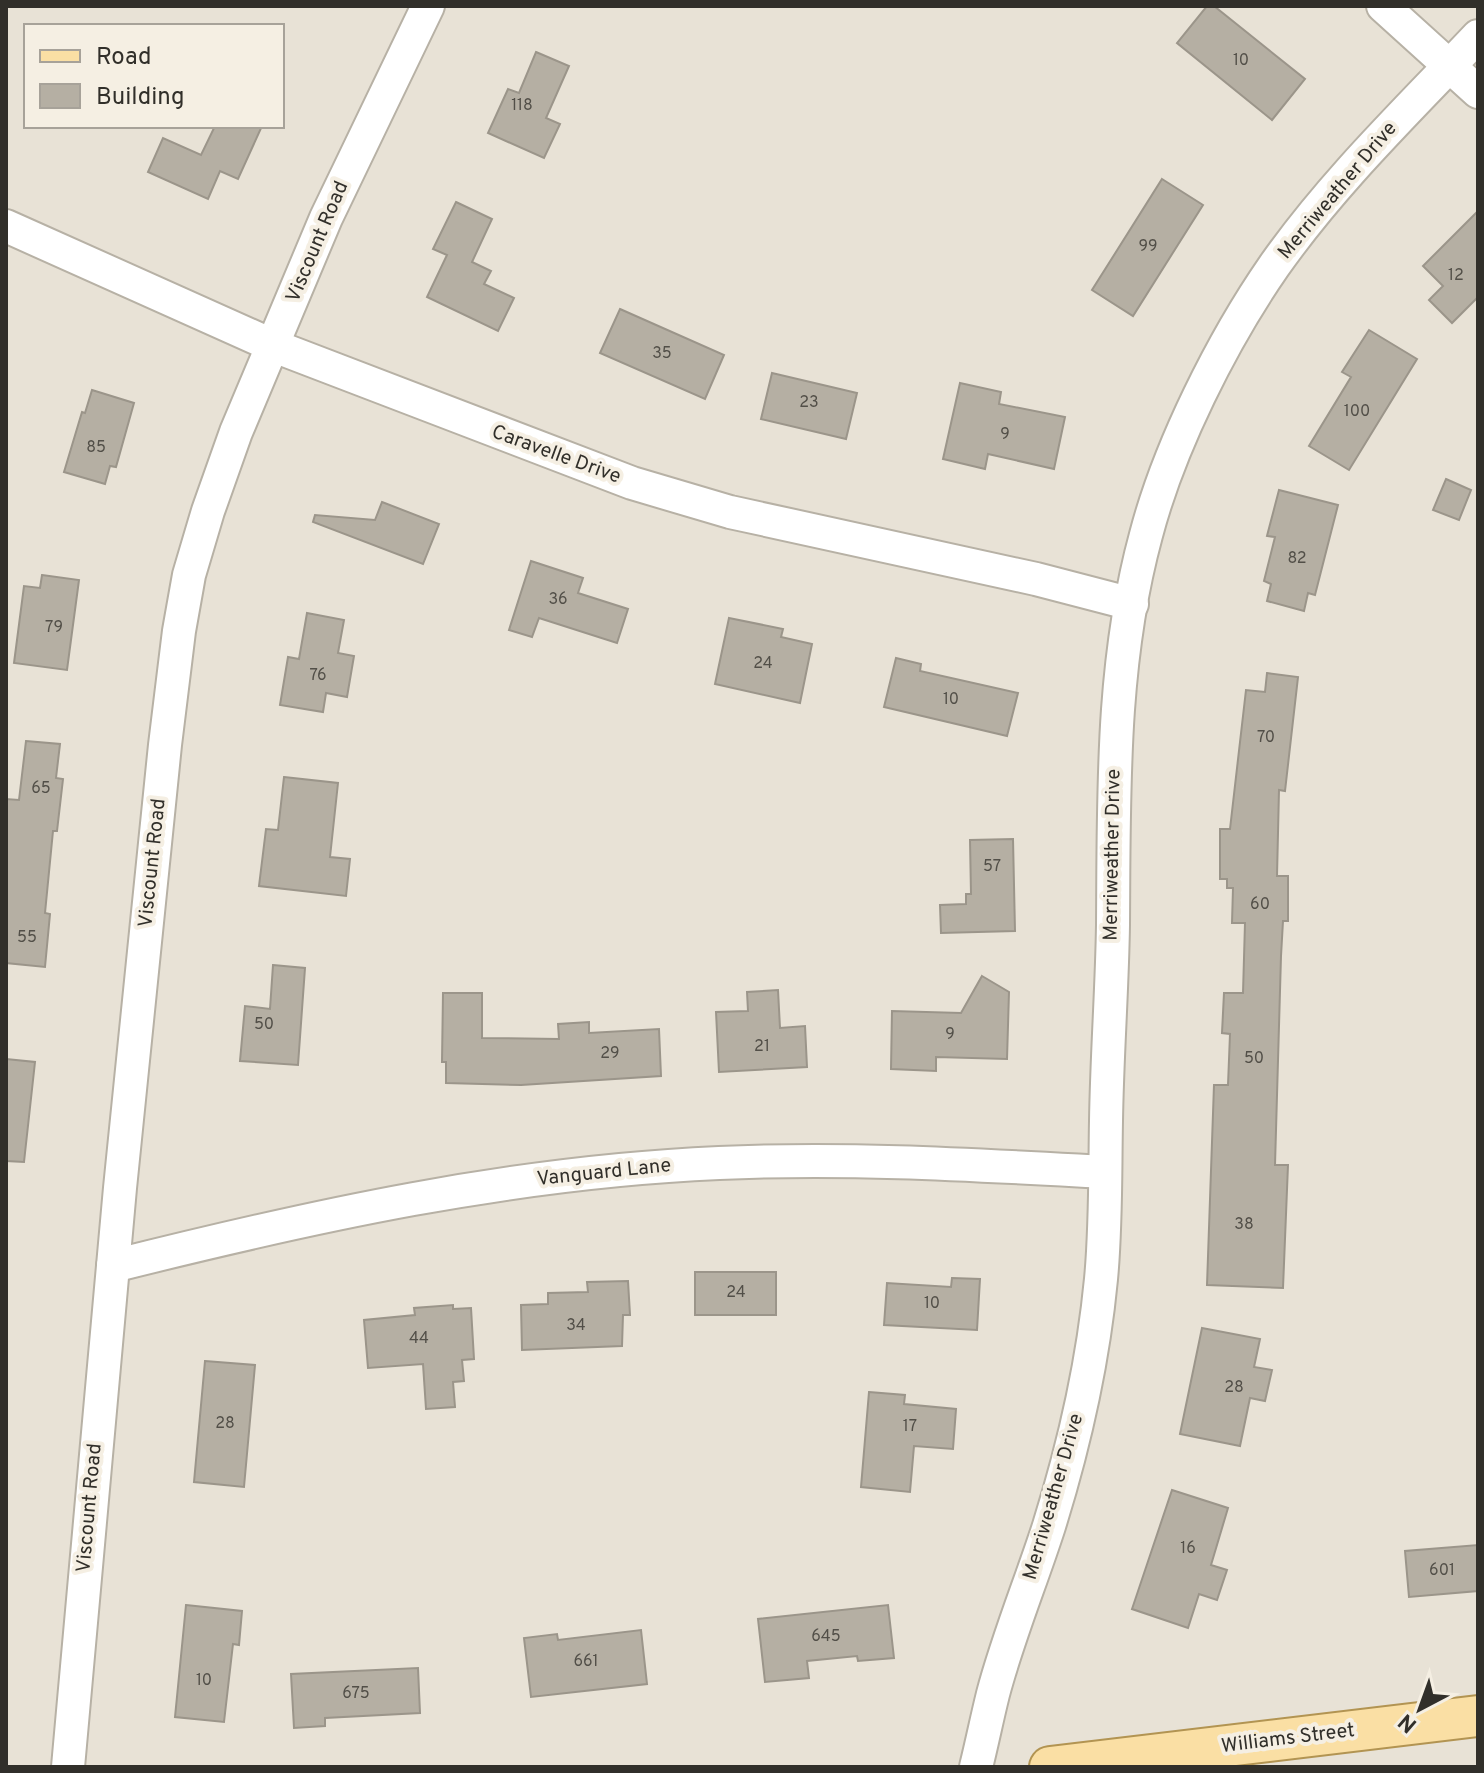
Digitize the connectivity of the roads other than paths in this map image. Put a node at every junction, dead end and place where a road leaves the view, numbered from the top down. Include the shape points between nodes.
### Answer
1 (428, 6) edge
2 (1383, 6) edge
3 (1478, 36) edge
4 (1448, 67) junction
5 (1478, 92) edge
6 (6, 226) edge
7 (274, 346) junction
8 (1132, 604) junction
9 (1105, 1172) junction
10 (113, 1266) junction
11 (1478, 1716) edge
12 (1160, 1760) edge
13 (68, 1767) edge
14 (976, 1767) edge
15 (1050, 1767) edge

1 - 7 street, Viscount Road via 326,218
2 - 4 street
3 - 4 street, Merriweather Drive
4 - 5 street
4 - 8 street, Merriweather Drive via 1308,221 1229,340 1157,500
6 - 7 street, Caravelle Drive
7 - 8 street, Caravelle Drive via 672,497
7 - 10 street, Viscount Road via 208,511 179,631
8 - 9 street, Merriweather Drive via 1112,802
9 - 10 street, Vanguard Lane via 828,1161 635,1168 398,1201
9 - 14 street, Merriweather Drive via 1101,1276 1080,1412 994,1691
10 - 13 street, Viscount Road
11 - 12 main road, Williams Street
12 - 15 main road, Williams Street

